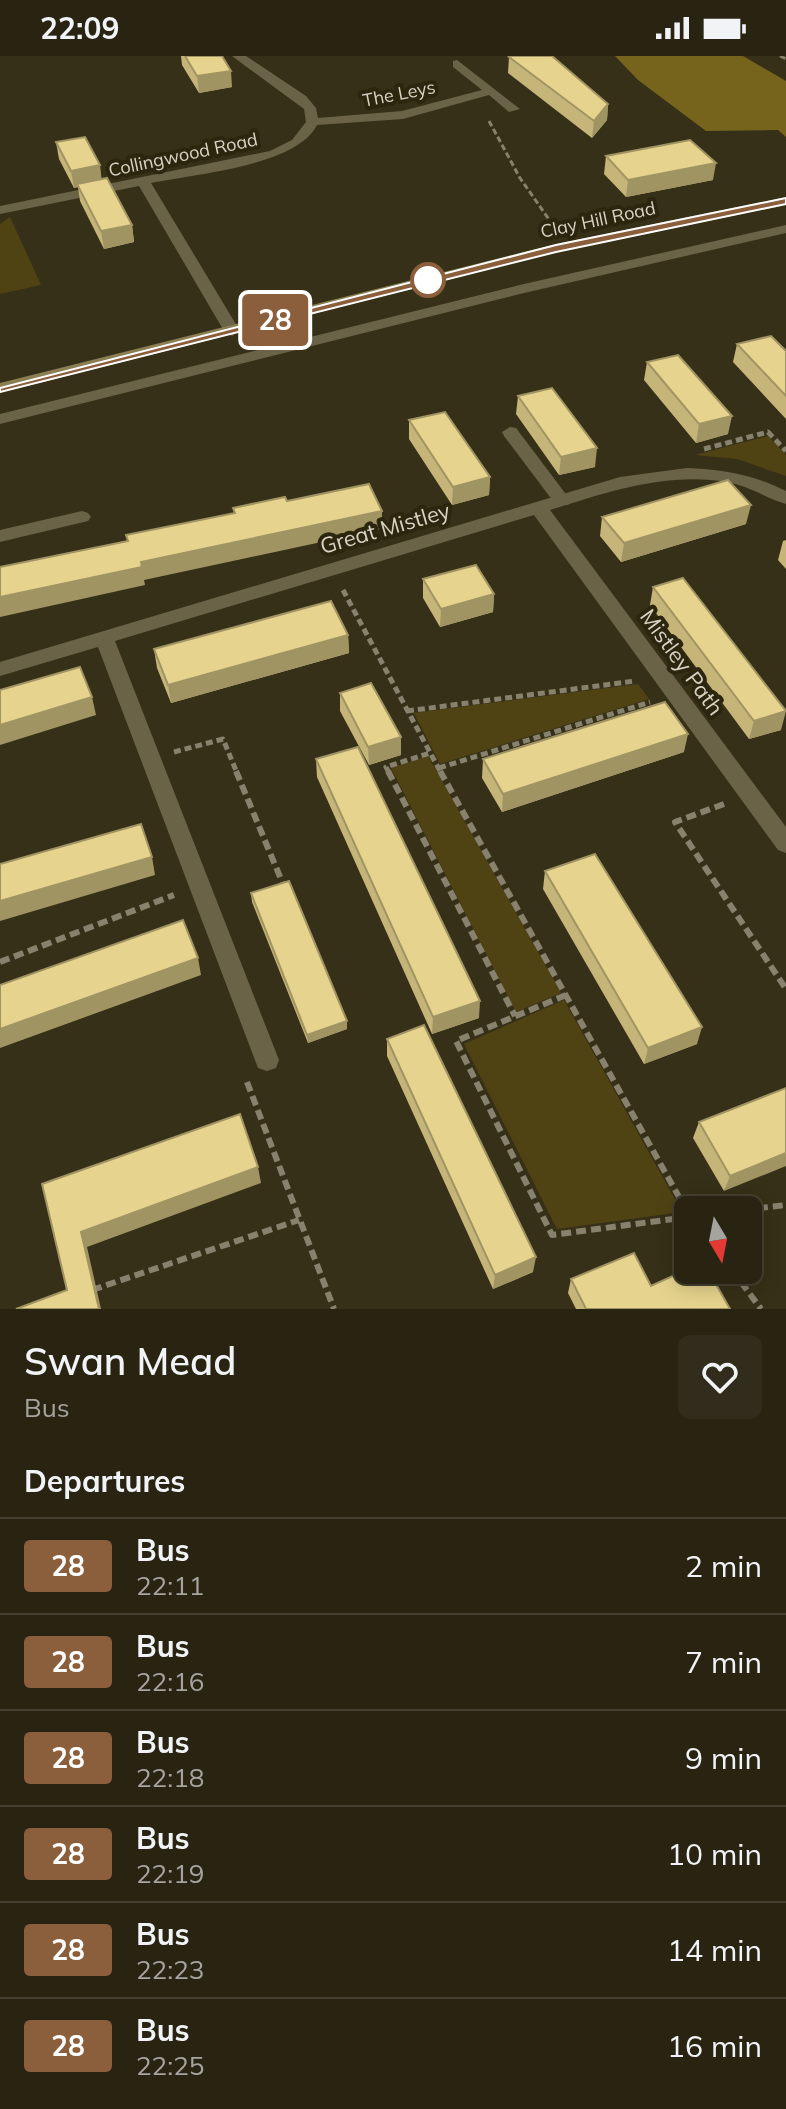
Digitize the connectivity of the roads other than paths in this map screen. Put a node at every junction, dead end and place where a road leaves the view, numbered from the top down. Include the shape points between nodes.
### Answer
1 (238, 56) edge
2 (457, 64) dead end
3 (491, 91) junction
4 (514, 109) dead end
5 (312, 122) junction
6 (143, 181) junction
7 (786, 201) edge
8 (0, 210) edge
9 (786, 229) edge
10 (232, 331) junction
11 (0, 388) edge
12 (0, 419) edge
13 (510, 432) dead end
14 (786, 498) edge
15 (562, 501) junction
16 (539, 508) junction
17 (82, 517) dead end
18 (0, 536) edge
19 (104, 637) junction
20 (0, 669) edge
21 (786, 844) edge
22 (267, 1060) dead end

1 - 5 street via 302,99
2 - 3 street, The Leys
3 - 4 street, The Leys
3 - 5 street, The Leys via 403,115
5 - 6 street, Collingwood Road via 305,137 273,154
6 - 8 street, Collingwood Road
6 - 10 street
7 - 10 street, Clay Hill Road via 556,248
9 - 12 street
10 - 11 street, Clay Hill Road
13 - 15 street
14 - 15 street, Great Mistley via 731,478 698,473 648,477
15 - 16 street, Great Mistley
16 - 19 street, Great Mistley
16 - 21 street, Mistley Path
17 - 18 street
19 - 20 street, Great Mistley
19 - 22 street

